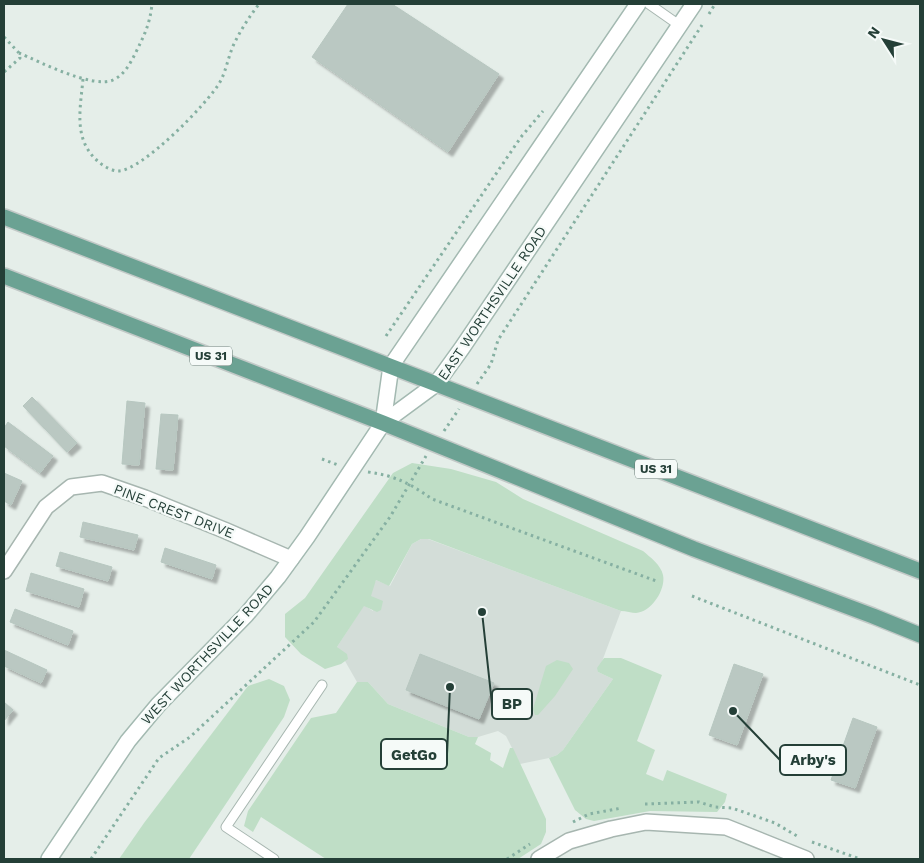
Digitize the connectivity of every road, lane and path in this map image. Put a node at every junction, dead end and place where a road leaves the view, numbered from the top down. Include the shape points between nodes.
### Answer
1 (152, 4) edge
2 (259, 4) edge
3 (638, 4) edge
4 (649, 4) edge
5 (694, 4) edge
6 (716, 4) edge
7 (679, 25) junction
8 (4, 37) edge
9 (19, 53) junction
10 (4, 72) edge
11 (83, 79) junction
12 (546, 108) dead end
13 (4, 217) edge
14 (4, 276) edge
15 (386, 336) dead end
16 (391, 366) junction
17 (436, 384) junction
18 (468, 396) junction
19 (383, 423) junction
20 (435, 444) junction
21 (322, 460) dead end
22 (352, 470) junction
23 (409, 483) junction
24 (291, 560) junction
25 (4, 571) edge
26 (920, 571) edge
27 (659, 582) dead end
28 (692, 596) dead end
29 (920, 635) edge
30 (322, 685) dead end
31 (920, 685) edge
32 (732, 808) dead end
33 (798, 837) dead end
34 (806, 840) dead end
35 (771, 853) edge
36 (49, 859) edge
37 (91, 859) edge
38 (274, 859) edge
39 (539, 859) edge
40 (806, 859) edge
41 (860, 859) edge

1 - 11 path via 147,31 125,71 107,82
2 - 11 path via 233,45 220,82 192,116 146,160 130,168 108,169 96,161 84,144 79,123
3 - 16 main road
4 - 7 lane
5 - 7 main road, EAST WORTHSVILLE ROAD
6 - 18 path via 498,340 491,364
7 - 17 main road, EAST WORTHSVILLE ROAD
8 - 9 path
9 - 10 path via 20,58
9 - 11 path
12 - 15 path via 522,137
13 - 16 main road, US 31
14 - 19 main road, US 31
16 - 17 main road, US 31
16 - 19 main road
17 - 18 main road, US 31
17 - 19 main road, EAST WORTHSVILLE ROAD
18 - 20 path
18 - 26 main road, US 31
19 - 20 main road, US 31
19 - 22 main road, WEST WORTHSVILLE ROAD
20 - 23 path
20 - 29 main road, US 31 via 694,550
21 - 22 path
22 - 23 path via 386,475
22 - 24 main road, WEST WORTHSVILLE ROAD
23 - 27 path via 432,499
23 - 37 path via 390,517 314,622 190,737 159,758
24 - 25 main road, PINE CREST DRIVE via 172,508 102,483 71,487 46,507
24 - 36 main road, WEST WORTHSVILLE ROAD via 246,615 158,705 128,741
28 - 31 path
30 - 38 lane via 226,827
32 - 33 path via 775,823
34 - 41 path
35 - 39 main road via 726,827 646,822 611,828 569,841
35 - 40 main road

